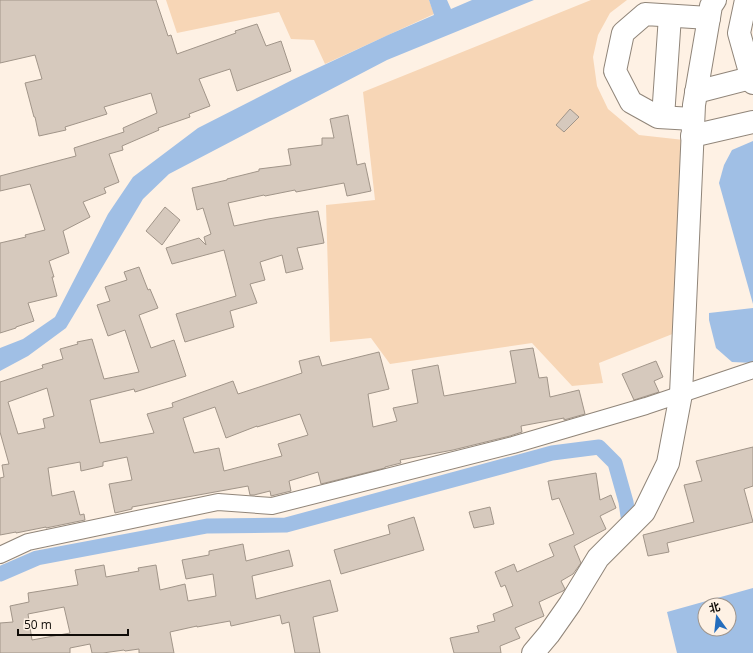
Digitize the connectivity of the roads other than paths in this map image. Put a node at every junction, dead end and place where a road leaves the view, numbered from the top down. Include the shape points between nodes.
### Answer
1 (746, 0) edge
2 (642, 7) edge
3 (712, 9) edge
4 (670, 16) junction
5 (752, 81) edge
6 (696, 92) junction
7 (663, 118) junction
8 (753, 122) edge
9 (693, 128) junction
10 (753, 370) edge
11 (681, 394) junction
12 (0, 555) edge
13 (532, 653) edge

1 - 5 street via 739,34
2 - 4 street
2 - 7 street via 623,34 615,71 631,102
3 - 4 street
3 - 6 street
4 - 7 street
5 - 6 street
6 - 9 street
7 - 9 street
8 - 9 street
9 - 11 street
10 - 11 street
11 - 12 street via 513,445 272,506 218,502 28,542
11 - 13 street via 668,463 644,512 598,558 570,604

